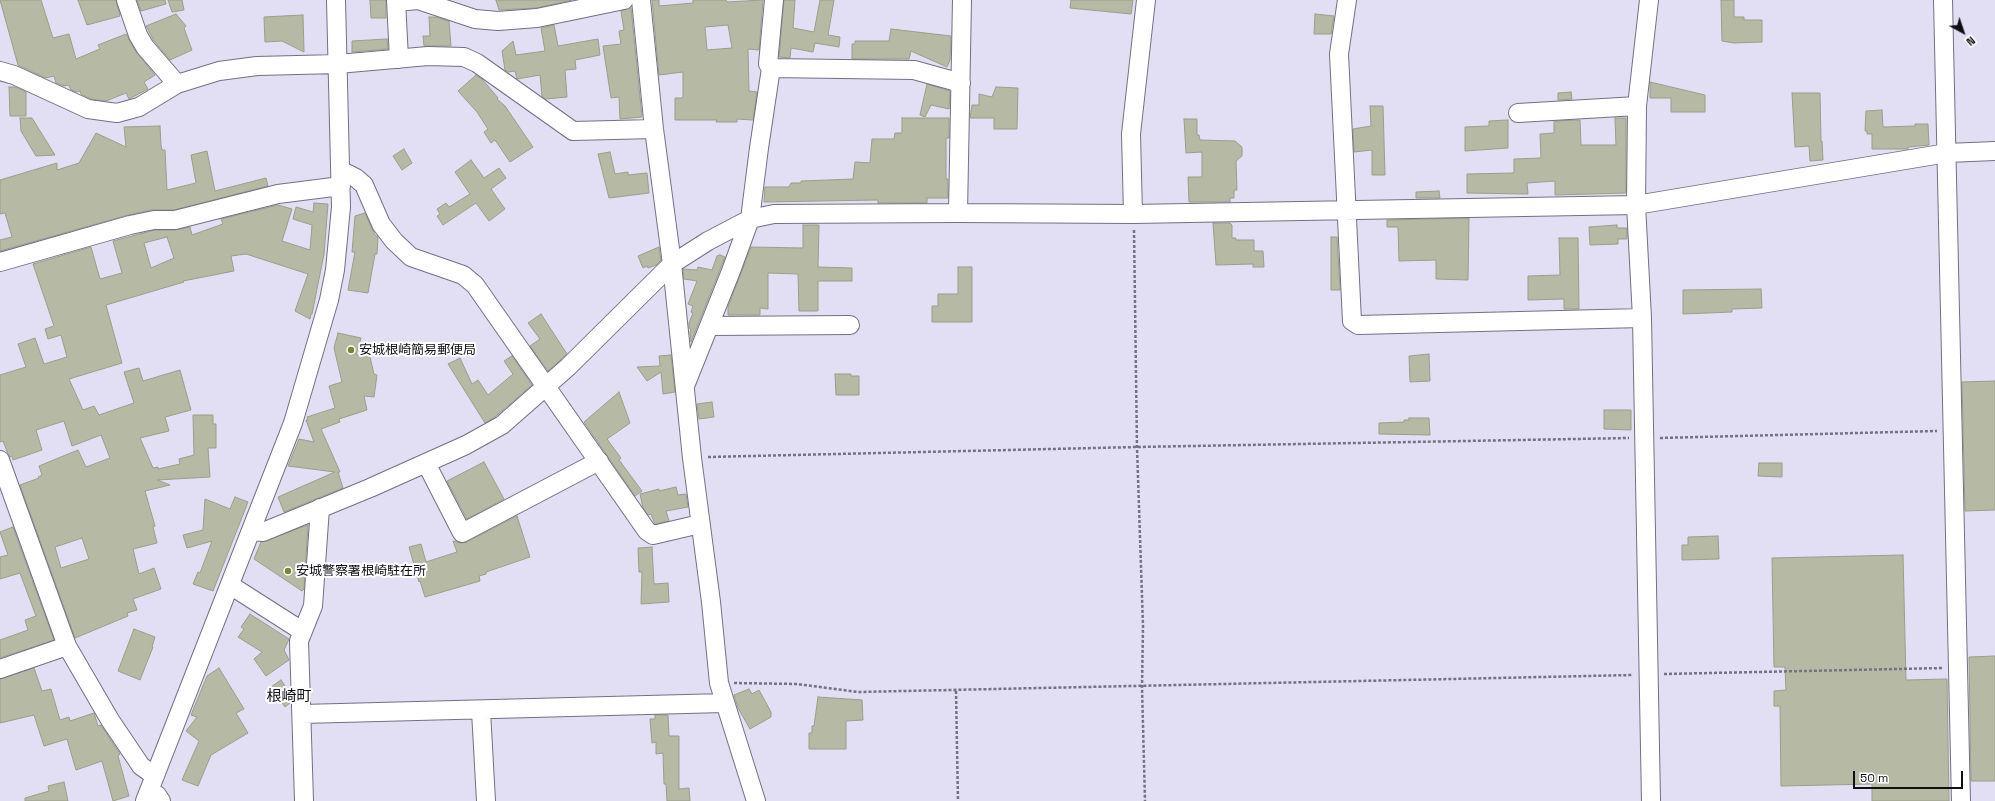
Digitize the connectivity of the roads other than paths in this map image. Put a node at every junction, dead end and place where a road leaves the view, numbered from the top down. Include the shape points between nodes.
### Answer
1 (126, 0) edge
2 (336, 0) edge
3 (624, 0) edge
4 (641, 0) edge
5 (774, 0) edge
6 (962, 0) edge
7 (1146, 0) edge
8 (1348, 0) edge
9 (1649, 0) edge
10 (1943, 0) edge
11 (396, 1) edge
12 (399, 58) junction
13 (338, 64) junction
14 (771, 68) junction
15 (0, 71) edge
16 (961, 83) junction
17 (177, 84) junction
18 (1637, 106) junction
19 (1518, 113) dead end
20 (654, 130) junction
21 (1995, 151) edge
22 (1947, 153) junction
23 (341, 178) junction
24 (1636, 205) junction
25 (1346, 209) junction
26 (958, 213) junction
27 (1133, 214) junction
28 (750, 219) junction
29 (0, 262) edge
30 (672, 264) junction
31 (1642, 318) junction
32 (850, 325) dead end
33 (710, 326) junction
34 (684, 386) junction
35 (547, 387) junction
36 (0, 460) edge
37 (599, 461) junction
38 (426, 463) junction
39 (4, 482) edge
40 (320, 508) junction
41 (700, 524) junction
42 (251, 531) junction
43 (230, 585) junction
44 (302, 630) junction
45 (67, 646) junction
46 (0, 669) edge
47 (724, 703) junction
48 (481, 711) junction
49 (302, 714) junction
50 (152, 792) edge
51 (304, 801) edge
52 (486, 801) edge
53 (756, 801) edge
54 (1651, 801) edge
55 (1961, 801) edge

1 - 17 street via 145,47
2 - 13 street
3 - 11 street via 537,18 498,21 475,19 418,0
4 - 20 street
5 - 14 street via 768,64
6 - 16 street
7 - 27 street via 1131,134
8 - 25 street via 1339,54
9 - 18 street
10 - 22 street
11 - 12 street
12 - 13 street
12 - 20 street via 464,57 477,63 573,131
13 - 17 street via 257,66 205,74
13 - 23 street
14 - 16 street via 914,70
14 - 28 street
15 - 17 street via 88,108 117,113 139,107
16 - 26 street
18 - 19 street
18 - 24 street
20 - 30 street
21 - 22 street
22 - 24 street
22 - 55 street
23 - 29 street via 175,220 154,220 130,225
23 - 35 street via 356,178 364,186 382,224 394,241 411,257 463,275 475,285
23 - 42 street via 340,227 326,313 302,396
24 - 25 street
24 - 31 street
25 - 27 street
25 - 31 street via 1351,317 1355,324
26 - 27 street
26 - 28 street via 774,214
28 - 30 street
28 - 33 street
30 - 34 street
30 - 35 street
31 - 54 street
32 - 33 street
33 - 34 street
34 - 41 street
35 - 37 street
35 - 38 street via 502,425
36 - 39 street
37 - 38 street via 462,533
37 - 41 street via 647,531 653,535
38 - 40 street
39 - 45 street
40 - 42 street via 263,532
40 - 44 street via 313,606
41 - 47 street via 719,683
42 - 43 street
43 - 44 street
43 - 50 street
44 - 49 street via 299,641
45 - 46 street
45 - 50 street via 110,720 144,769
47 - 48 street
47 - 53 street
48 - 49 street
48 - 52 street
49 - 51 street

